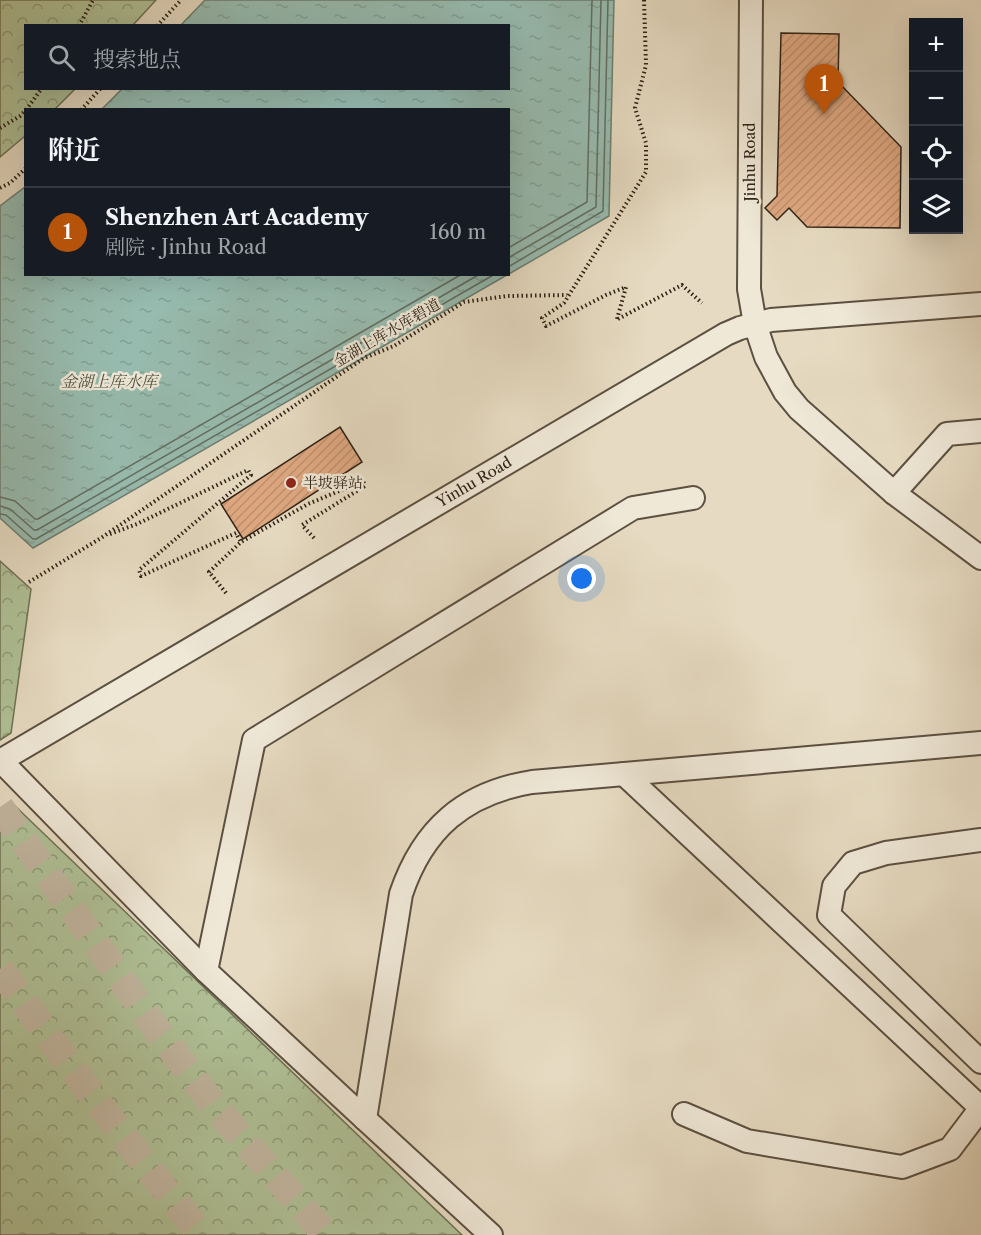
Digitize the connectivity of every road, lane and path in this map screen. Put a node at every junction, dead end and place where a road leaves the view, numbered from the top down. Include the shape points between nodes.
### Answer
1 (93, 0) edge
2 (181, 0) edge
3 (644, 0) edge
4 (751, 0) edge
5 (80, 24) edge
6 (159, 24) edge
7 (41, 90) edge
8 (98, 90) edge
9 (27, 108) edge
10 (83, 108) edge
11 (24, 112) edge
12 (0, 128) edge
13 (24, 170) edge
14 (0, 188) edge
15 (567, 295) junction
16 (702, 303) dead end
17 (981, 303) edge
18 (755, 324) junction
19 (981, 431) edge
20 (894, 493) junction
21 (693, 498) dead end
22 (101, 538) junction
23 (314, 538) dead end
24 (241, 542) junction
25 (981, 558) edge
26 (29, 582) dead end
27 (226, 593) dead end
28 (981, 743) edge
29 (0, 761) edge
30 (624, 774) junction
31 (981, 840) edge
32 (206, 971) junction
33 (981, 1062) edge
34 (981, 1108) edge
35 (684, 1114) dead end
36 (365, 1119) junction
37 (491, 1235) edge

1 - 5 path
2 - 6 path
3 - 15 path via 646,65 634,108 646,143 646,172
4 - 18 street, Jinhu Road via 749,274
7 - 9 path
8 - 10 path
11 - 12 path
13 - 14 path
15 - 16 path via 564,303 542,318 546,326 626,287 617,319 682,285
15 - 22 path, 金湖上库水库碧道 via 507,296 464,302 394,346 364,358
17 - 18 street, Yinhu Road
18 - 20 street, Jinhu Road via 784,392
18 - 29 street, Yinhu Road via 712,342
19 - 20 street via 947,435
20 - 25 street, Jinhu Road
21 - 32 street via 633,508 254,740
22 - 24 path via 248,470 251,475 139,570 141,576 236,533
22 - 26 path, 金湖上库水库碧道
23 - 24 path via 303,525 365,486 363,481 308,504
24 - 27 path via 209,572
28 - 30 street
29 - 32 street
30 - 34 street
30 - 36 street via 532,782 495,790 461,808 431,835 408,872 401,894
31 - 33 street via 886,853 853,862 834,886 829,915
32 - 36 street
34 - 35 street via 950,1149 902,1167 747,1141
36 - 37 street

